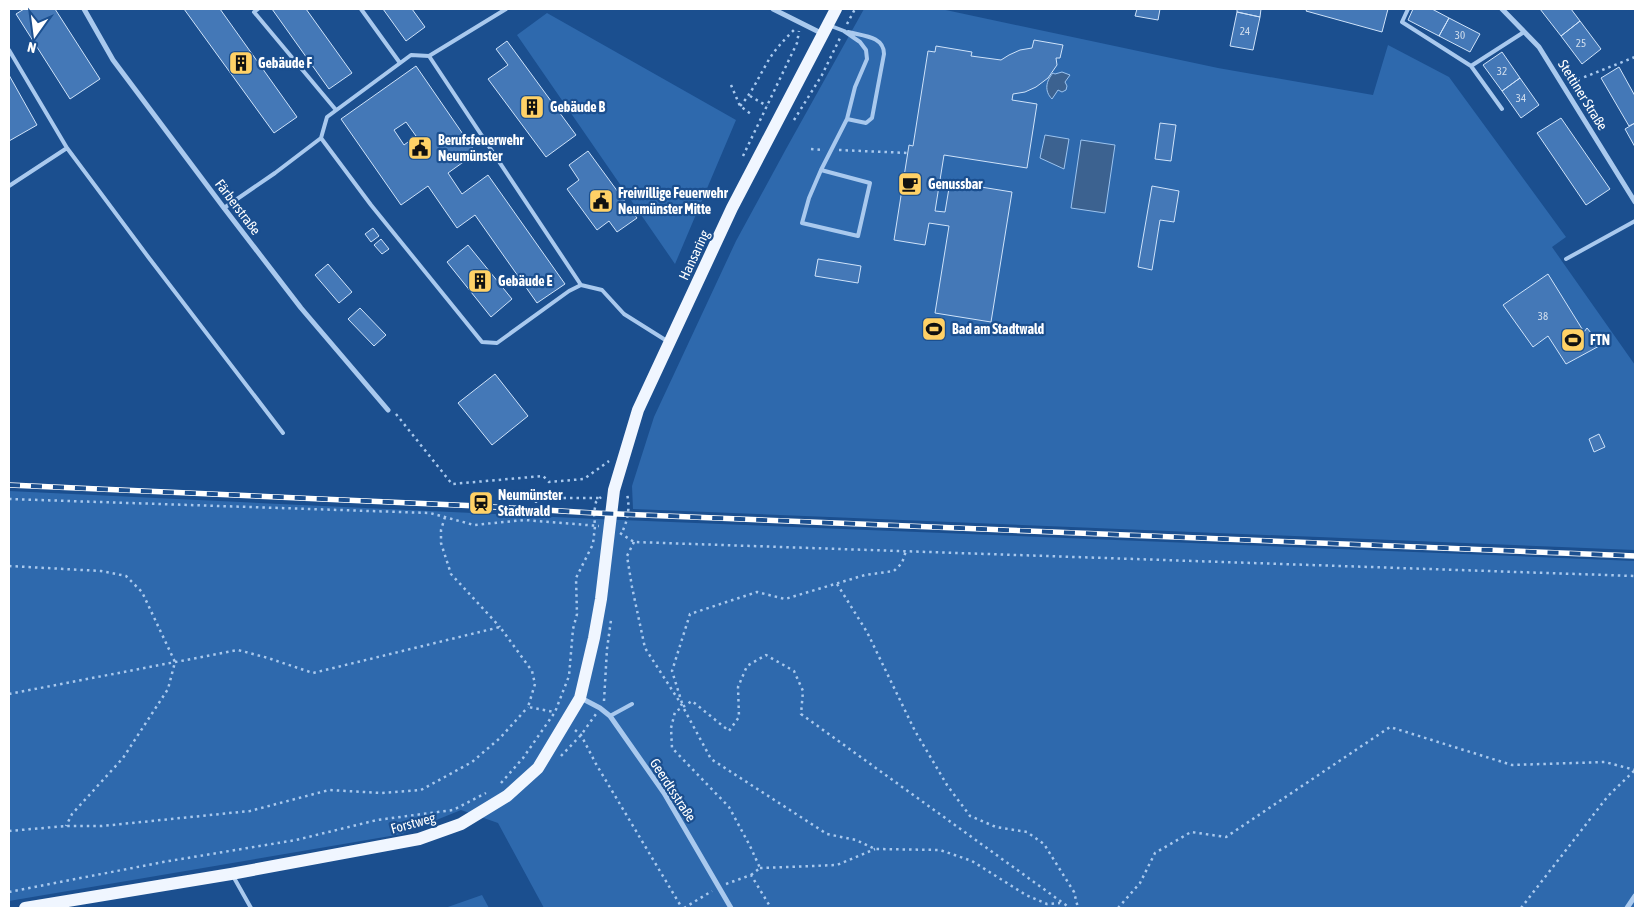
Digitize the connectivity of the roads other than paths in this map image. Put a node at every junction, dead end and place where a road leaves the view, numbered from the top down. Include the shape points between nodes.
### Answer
1 (84, 9) edge
2 (258, 9) edge
3 (361, 9) edge
4 (506, 9) edge
5 (773, 9) edge
6 (836, 9) edge
7 (1408, 9) edge
8 (1502, 9) edge
9 (826, 30) junction
10 (844, 31) junction
11 (1524, 32) junction
12 (9, 50) edge
13 (429, 56) junction
14 (400, 63) junction
15 (1471, 66) junction
16 (1502, 109) dead end
17 (336, 110) junction
18 (847, 119) junction
19 (321, 138) junction
20 (67, 148) junction
21 (821, 170) junction
22 (9, 186) edge
23 (1635, 202) edge
24 (224, 208) junction
25 (1635, 221) edge
26 (1566, 259) dead end
27 (581, 285) junction
28 (669, 342) junction
29 (388, 410) road end
30 (283, 433) dead end
31 (609, 526) joint
32 (580, 698) junction
33 (632, 704) dead end
34 (610, 716) junction
35 (232, 874) junction
36 (1635, 896) edge
37 (25, 908) edge
38 (251, 908) edge
39 (731, 908) edge
40 (1627, 908) edge

1 - 24 street, Färberstraße via 113,60
2 - 17 lane via 254,12
3 - 14 lane
4 - 13 lane
5 - 9 street via 801,23
6 - 9 main road, Hansaring
7 - 15 lane via 1402,22
8 - 11 street, Stettiner Straße
9 - 10 lane
9 - 28 main road, Hansaring via 732,208
10 - 18 lane via 860,42 867,54
10 - 18 lane via 876,40 884,50 872,118 866,123
11 - 15 lane
11 - 23 street, Stettiner Straße via 1539,47
12 - 20 lane
13 - 14 lane via 411,55
13 - 27 lane
14 - 17 lane
15 - 16 lane
17 - 19 lane via 327,117
18 - 21 lane
19 - 24 lane
19 - 27 lane via 482,342 497,343
20 - 22 lane
20 - 30 lane
21 - 21 lane via 870,183 858,236 802,223
24 - 29 street, Färberstraße via 301,308
25 - 26 lane
27 - 28 lane via 602,290 624,314
28 - 31 main road, Hansaring via 638,410 614,490
31 - 32 main road, Forstweg via 594,638
32 - 34 street, Geerdtsstraße
32 - 35 main road, Forstweg via 538,768 507,796 461,824 419,840
33 - 34 lane
34 - 39 street, Geerdtsstraße via 664,793
35 - 37 main road, Forstweg
35 - 38 lane
36 - 40 street

